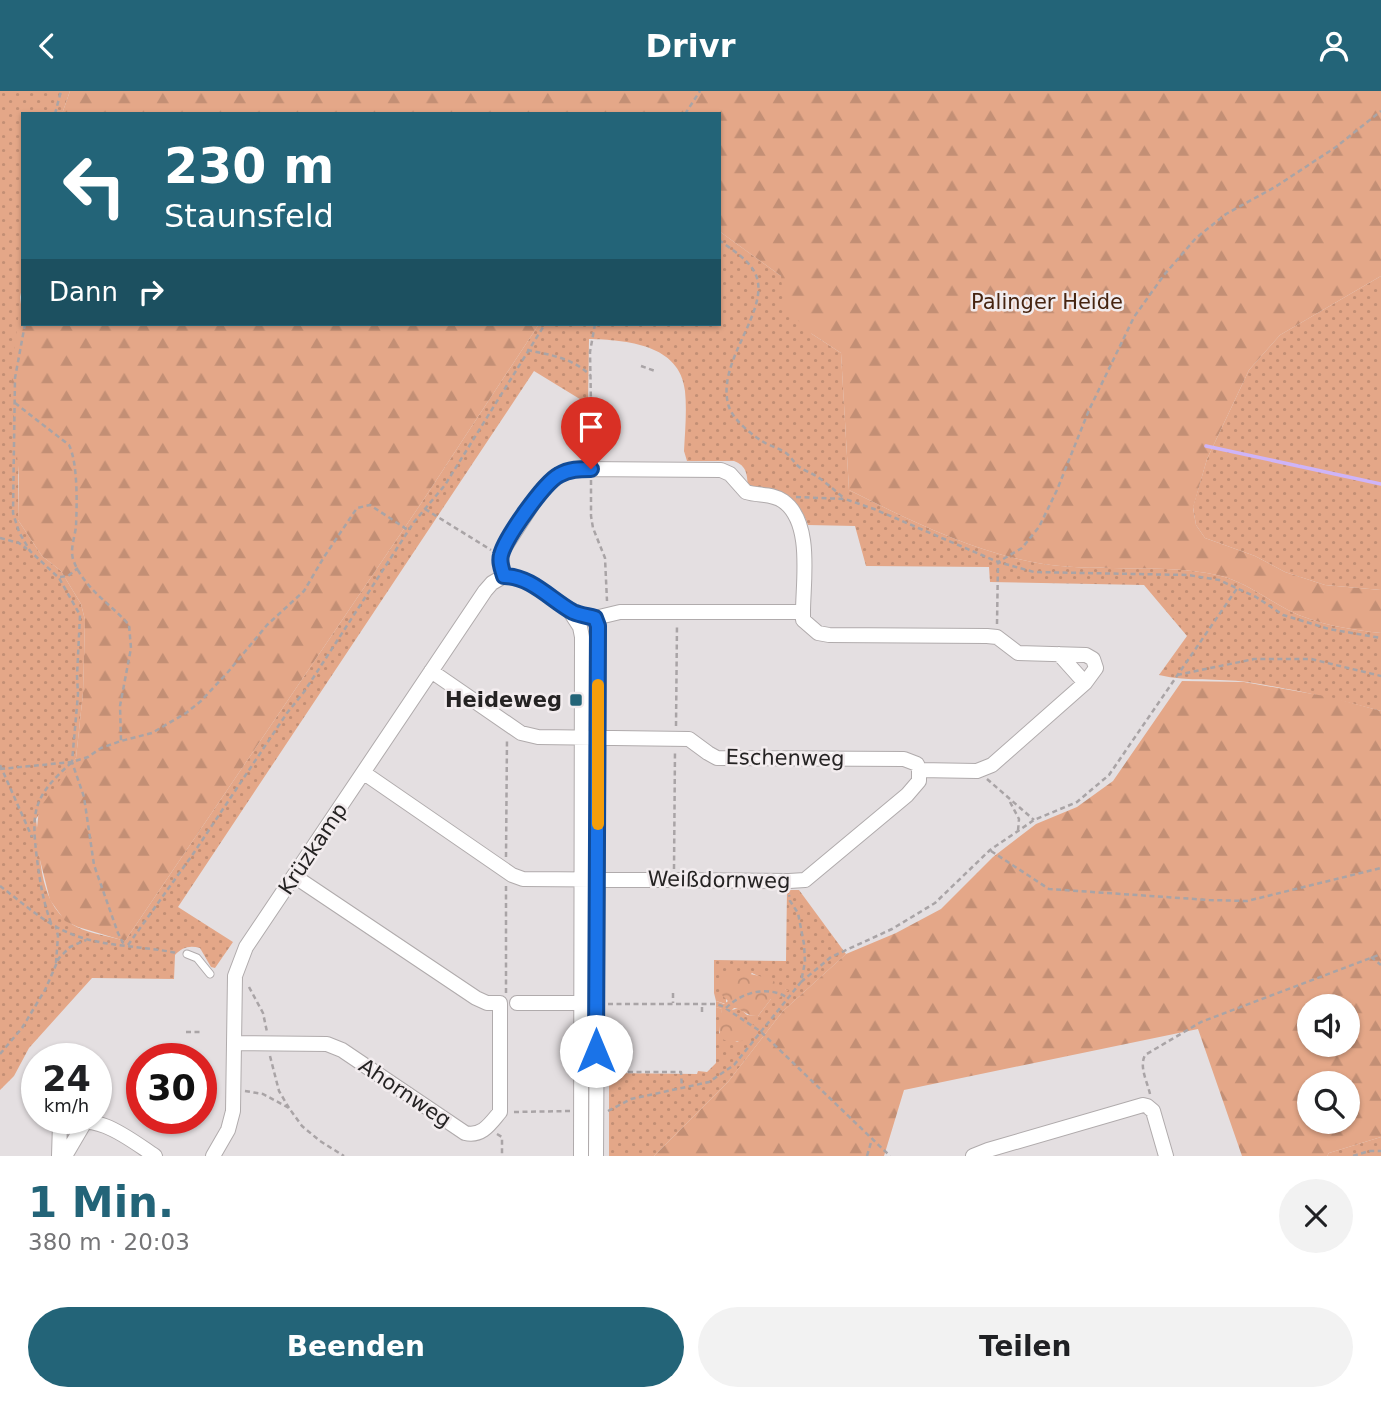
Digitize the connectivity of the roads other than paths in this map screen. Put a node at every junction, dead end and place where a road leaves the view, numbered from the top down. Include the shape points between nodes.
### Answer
1 (504, 576) junction
2 (569, 610) junction
3 (803, 612) junction
4 (595, 618) junction
5 (1059, 655) junction
6 (431, 671) junction
7 (1085, 683) junction
8 (582, 738) junction
9 (598, 738) junction
10 (919, 770) junction
11 (363, 773) junction
12 (294, 876) junction
13 (582, 879) junction
14 (598, 879) junction
15 (187, 954) road end
16 (210, 974) dead end
17 (507, 1002) junction
18 (594, 1004) junction
19 (235, 1043) junction
20 (112, 1128) edge
21 (60, 1134) edge
22 (78, 1134) edge
23 (58, 1156) edge
24 (65, 1156) edge
25 (155, 1156) edge
26 (213, 1156) edge
27 (581, 1156) edge
28 (596, 1156) edge
29 (973, 1156) edge
30 (1166, 1156) edge

1 - 2 street via 524,580
1 - 3 street via 501,553 543,488 566,471 721,470 746,492 769,495 792,509 802,531
1 - 6 street, Krüzkamp via 485,591
2 - 4 street
2 - 8 street via 582,637
3 - 4 street via 620,612
3 - 5 street via 803,620 818,633 997,637 1018,653
4 - 9 street via 599,629
5 - 7 street
5 - 7 street via 1093,659 1096,668
6 - 8 street, Eschenweg via 522,733
6 - 11 street, Krüzkamp
7 - 10 street, Eschenweg via 984,770
8 - 9 street, Eschenweg
8 - 13 street
9 - 10 street, Eschenweg via 691,739 717,758 904,759 917,764
9 - 14 street
10 - 14 street, Weißdornweg via 919,781 907,795 805,880
11 - 12 street, Krüzkamp
11 - 13 street via 518,878
12 - 17 street via 476,998 487,1003
12 - 19 street, Krüzkamp via 238,966
13 - 14 street, Weißdornweg
13 - 18 street
14 - 18 street
15 - 16 lane via 197,958
17 - 18 street
17 - 19 street, Ahornweg via 500,1112 487,1128 473,1135 327,1044
18 - 27 street
18 - 28 street
19 - 26 street, Krüzkamp via 231,1121
20 - 25 street
21 - 23 street
22 - 24 street
29 - 30 street via 1122,1111 1150,1108

